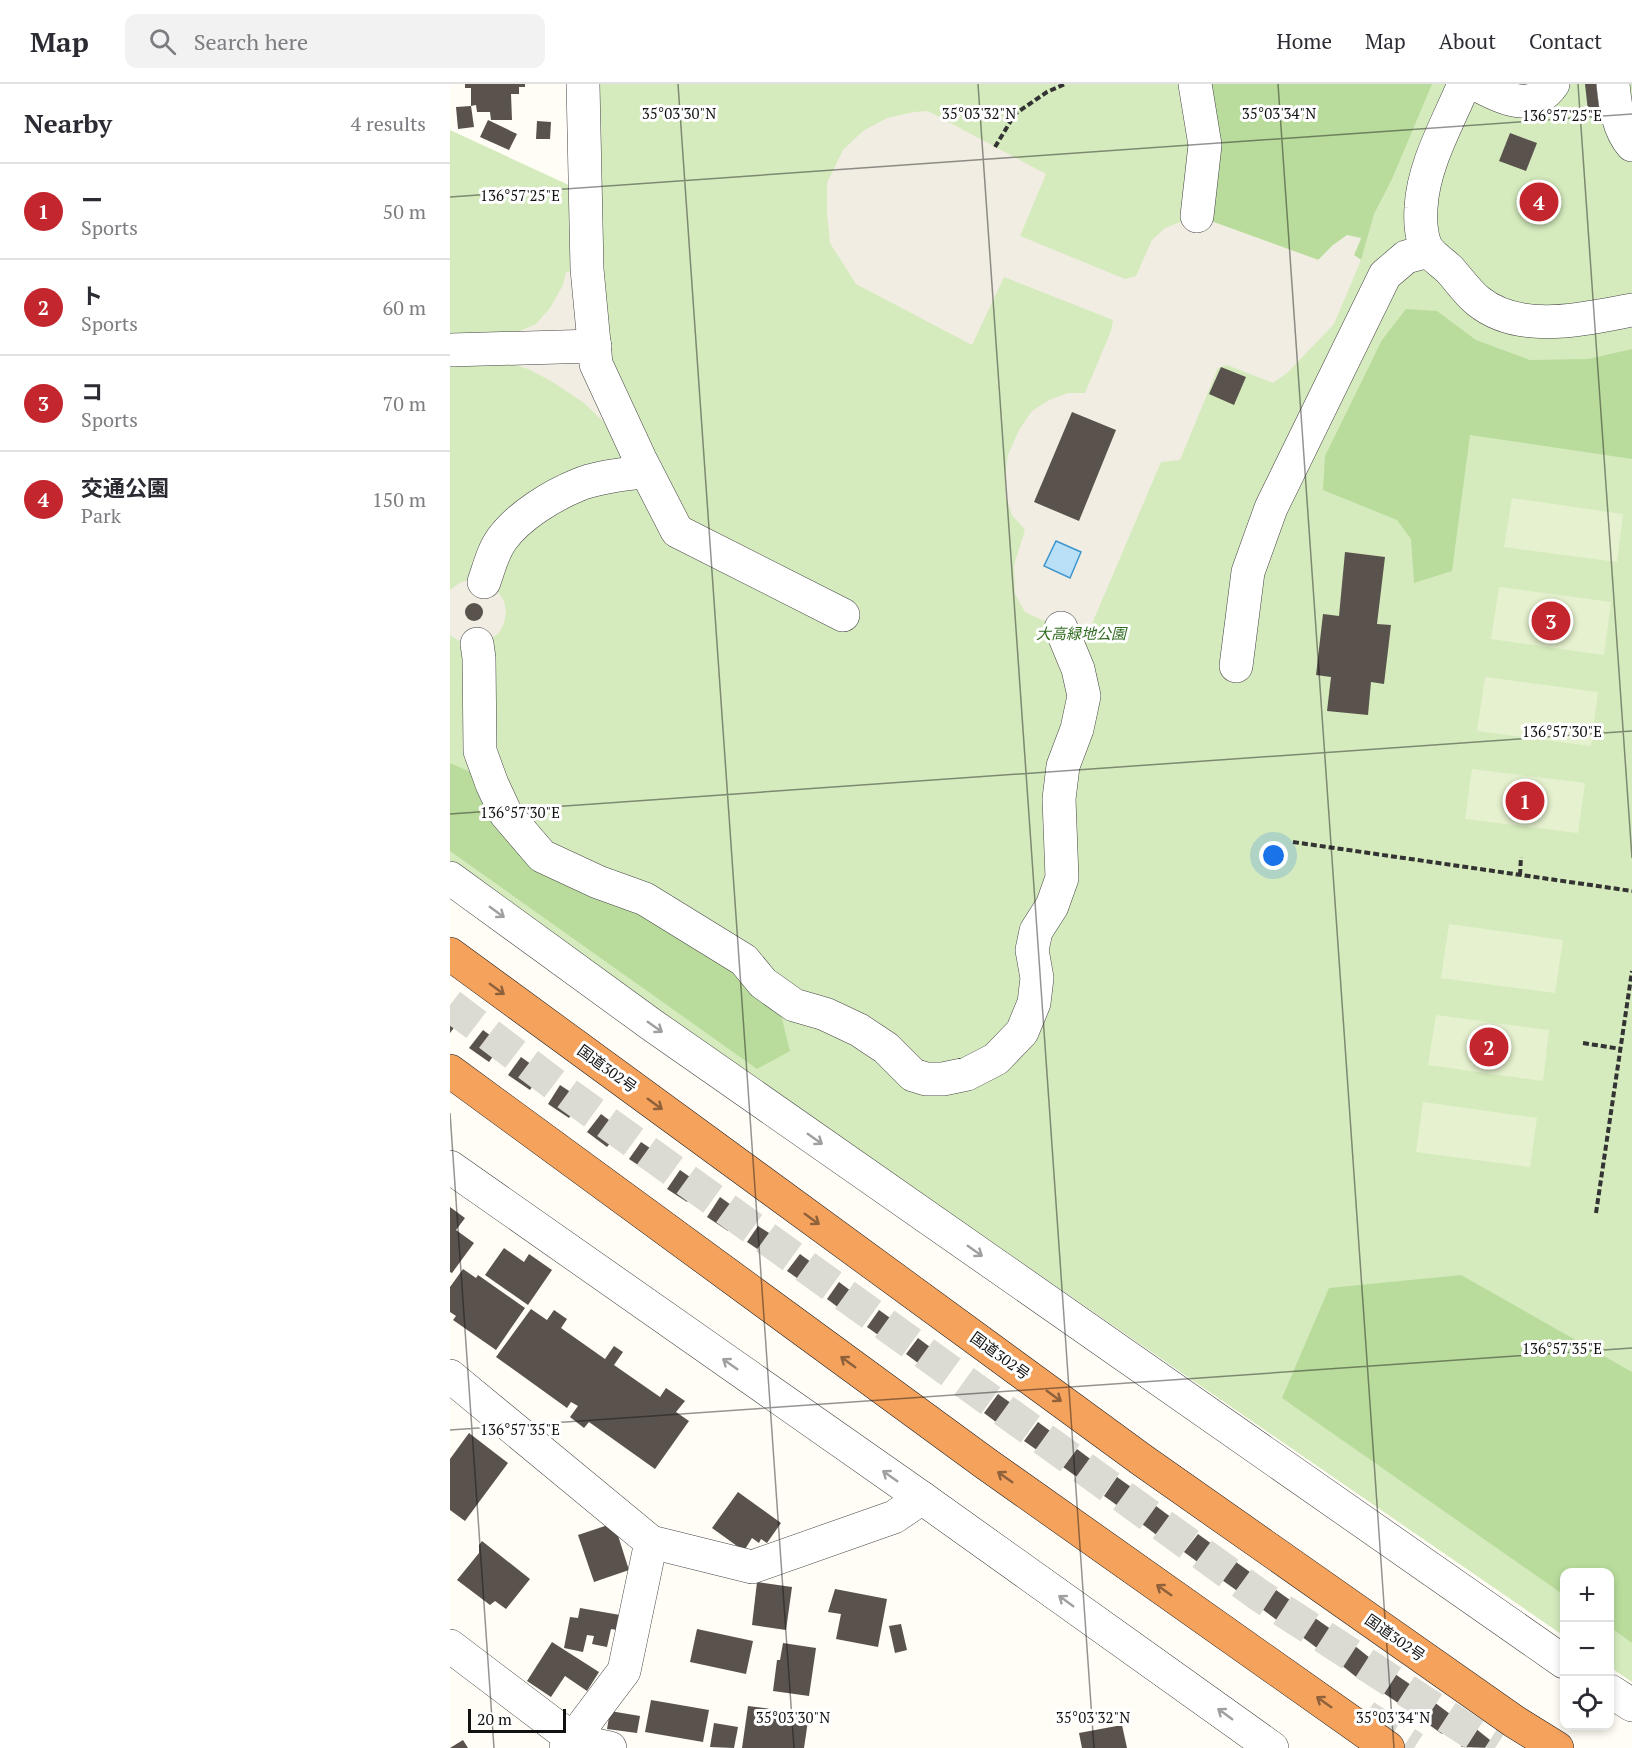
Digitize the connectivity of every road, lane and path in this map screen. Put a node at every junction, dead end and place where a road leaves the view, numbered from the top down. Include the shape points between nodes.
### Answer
1 (583, 84) edge
2 (1065, 84) edge
3 (1195, 84) edge
4 (1464, 84) edge
5 (1475, 84) edge
6 (1553, 84) edge
7 (1614, 84) edge
8 (1632, 145) edge
9 (995, 147) dead end
10 (1197, 216) dead end
11 (1428, 251) junction
12 (1632, 310) edge
13 (595, 346) junction
14 (450, 350) edge
15 (646, 471) junction
16 (484, 582) dead end
17 (843, 615) dead end
18 (1061, 628) dead end
19 (477, 644) dead end
20 (1236, 666) dead end
21 (1293, 842) dead end
22 (1521, 857) dead end
23 (1520, 876) junction
24 (450, 878) edge
25 (1632, 891) edge
26 (450, 954) edge
27 (1632, 971) edge
28 (1583, 1043) dead end
29 (1620, 1049) junction
30 (450, 1071) edge
31 (450, 1167) edge
32 (1596, 1213) dead end
33 (450, 1376) edge
34 (922, 1498) junction
35 (651, 1542) junction
36 (450, 1646) edge
37 (1560, 1659) edge
38 (1614, 1694) edge
39 (1632, 1705) edge
40 (570, 1744) edge
41 (610, 1748) edge
42 (1272, 1748) edge
43 (1389, 1748) edge
44 (1557, 1748) edge

1 - 13 street via 587,269
2 - 9 path via 1015,114
3 - 10 street via 1205,146
4 - 11 street via 1426,174 1421,228
5 - 6 street via 1513,102 1539,98
7 - 8 street via 1624,136
11 - 12 street via 1478,300 1500,314 1536,322
11 - 20 street via 1406,257 1385,274 1270,508 1248,572
13 - 14 street
13 - 15 street via 596,364
15 - 16 street via 578,484 536,509 502,540
15 - 17 street via 677,531
18 - 19 street via 1084,696 1063,766 1059,799 1062,878 1052,906 1036,931 1032,950 1037,978 1034,1003 1022,1032 996,1059 967,1074 943,1079 913,1075 886,1048 859,1030 794,1005 763,983 744,960 645,898 542,856 506,814 480,751
21 - 23 path
22 - 23 path
23 - 25 path
24 -> 37 street via 652,1025
26 -> 44 highway, 国道302号 via 1142,1460
27 - 29 path
28 - 29 path
29 - 32 path
43 -> 30 highway via 985,1463
34 -> 31 street
33 - 35 street
34 - 35 street via 894,1517 752,1567
42 -> 34 street
35 - 40 street via 624,1671
36 - 40 street
38 - 39 street
40 - 41 street

